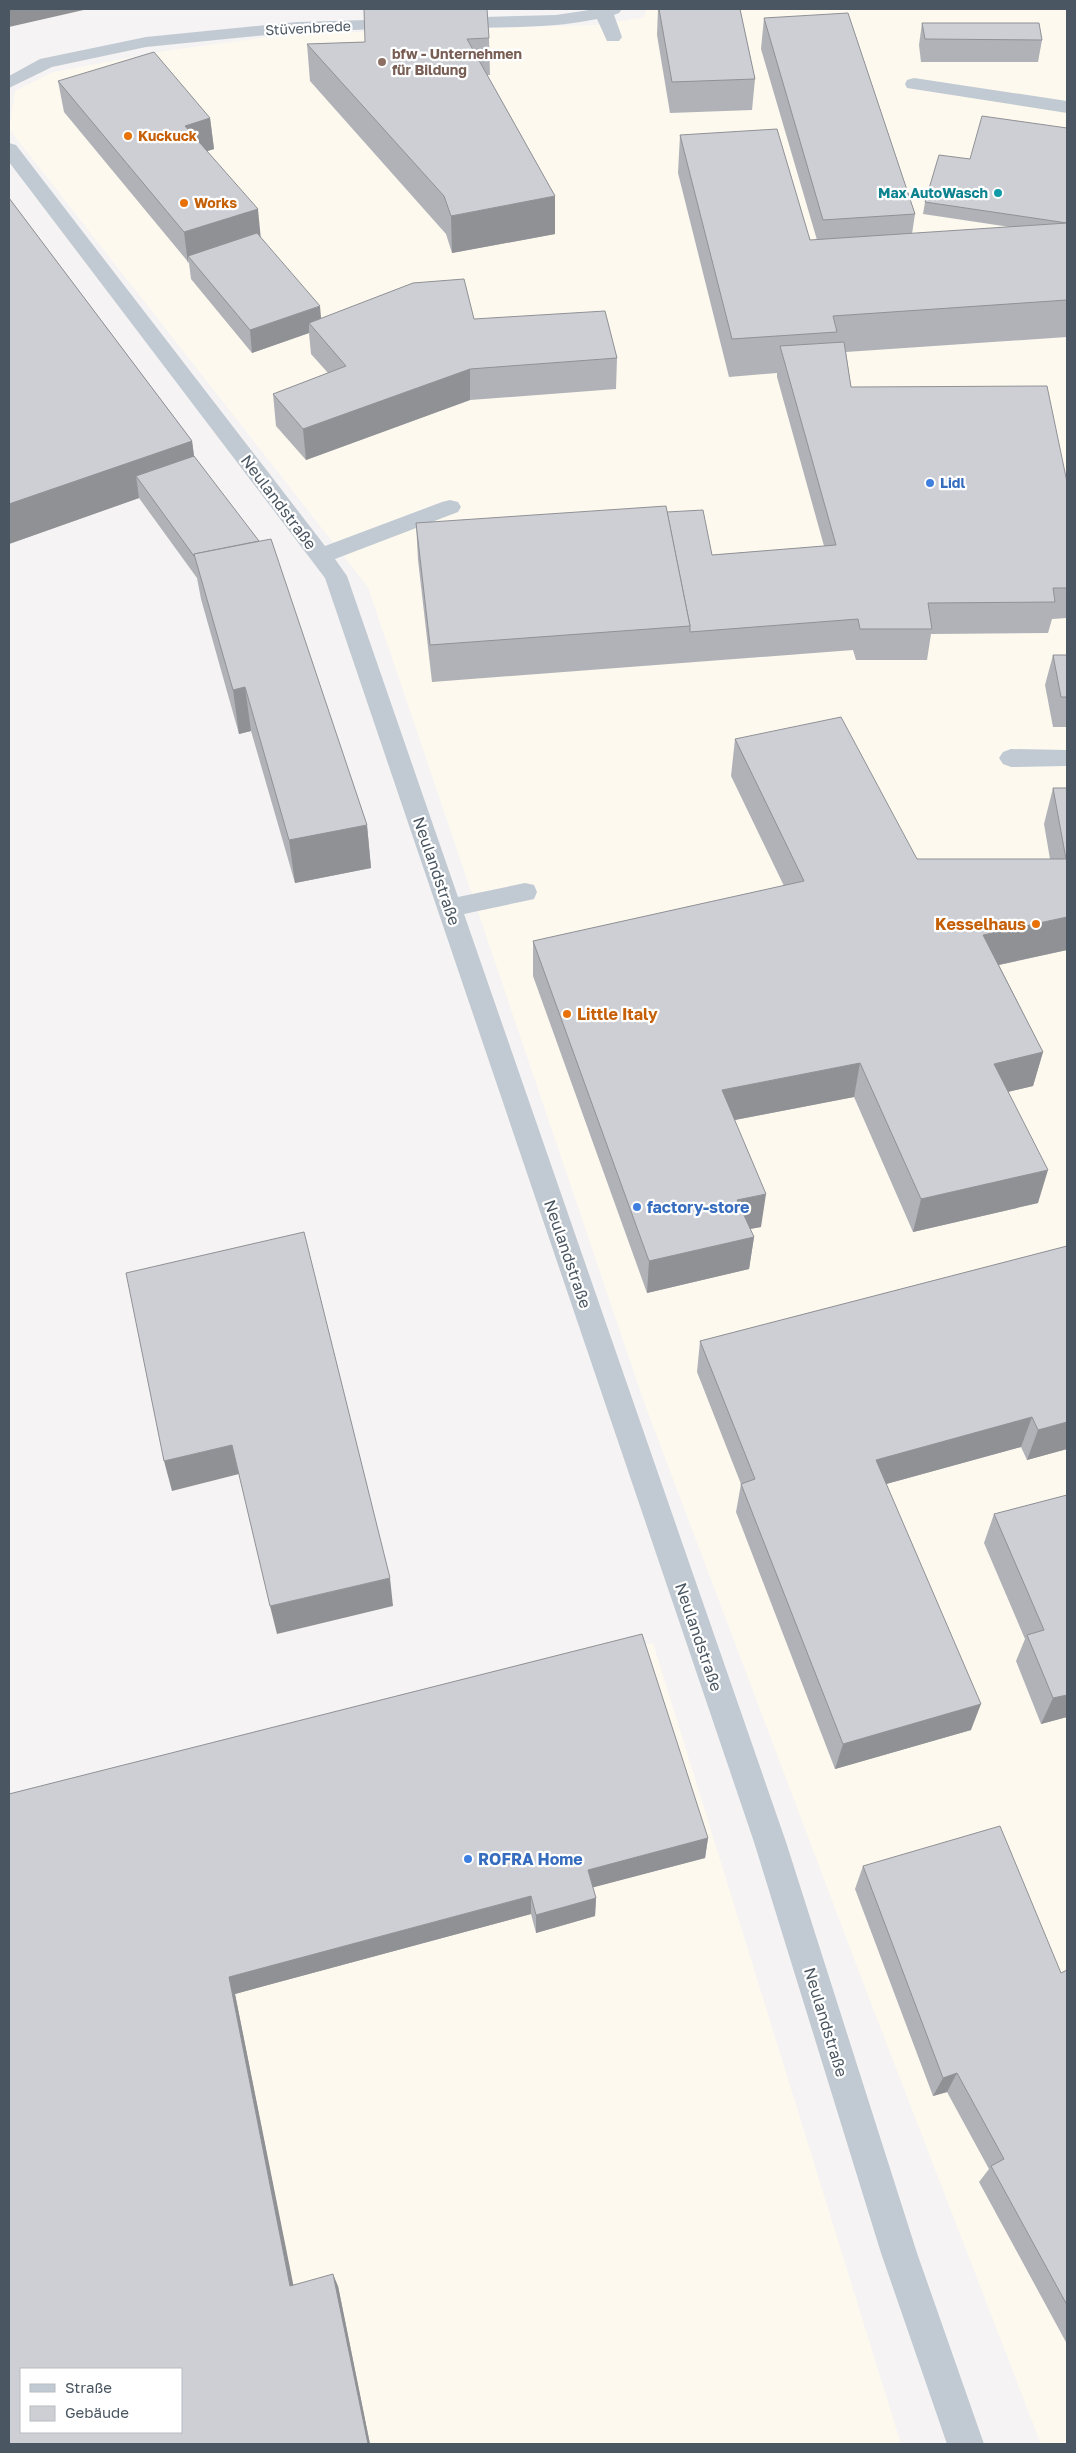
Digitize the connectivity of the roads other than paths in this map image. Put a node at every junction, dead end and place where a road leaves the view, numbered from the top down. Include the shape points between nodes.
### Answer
1 (608, 11) edge
2 (613, 37) dead end
3 (9, 83) edge
4 (914, 84) dead end
5 (1067, 107) edge
6 (9, 149) edge
7 (450, 507) dead end
8 (320, 556) junction
9 (1011, 758) dead end
10 (1067, 758) edge
11 (525, 892) dead end
12 (449, 908) junction
13 (966, 2444) edge

1 - 2 street
1 - 3 street, Stüvenbrede via 557,19 297,27 146,42 46,63
4 - 5 street
6 - 8 street, Neulandstraße
7 - 8 street
8 - 12 street, Neulandstraße via 336,576
9 - 10 street
11 - 12 street
12 - 13 street, Neulandstraße via 770,1842 899,2253

